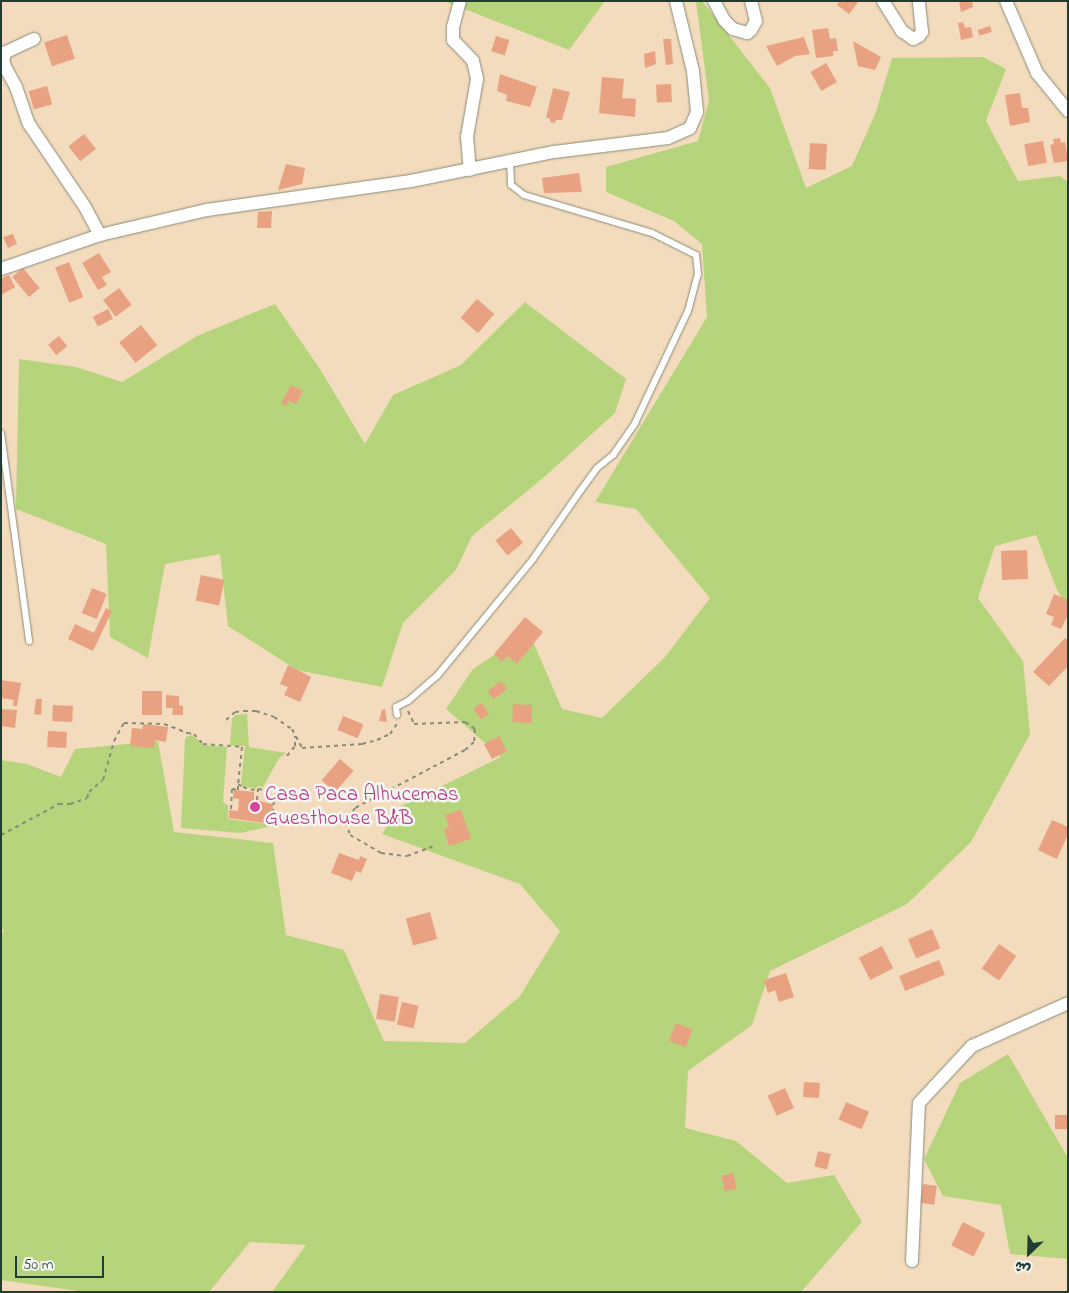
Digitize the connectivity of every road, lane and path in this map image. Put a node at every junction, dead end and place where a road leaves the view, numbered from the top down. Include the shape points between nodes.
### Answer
1 (460, 1) edge
2 (676, 1) edge
3 (714, 1) edge
4 (751, 1) edge
5 (883, 1) edge
6 (919, 1) edge
7 (1006, 1) edge
8 (34, 39) dead end
9 (1068, 111) edge
10 (510, 161) junction
11 (470, 170) junction
12 (100, 235) junction
13 (1, 269) edge
14 (1, 432) edge
15 (29, 641) dead end
16 (408, 701) junction
17 (397, 715) joint
18 (226, 720) dead end
19 (295, 735) junction
20 (286, 756) dead end
21 (238, 784) junction
22 (265, 790) dead end
23 (257, 791) junction
24 (274, 798) dead end
25 (256, 800) dead end
26 (231, 809) dead end
27 (273, 813) dead end
28 (1, 835) edge
29 (432, 847) dead end
30 (1068, 1003) edge
31 (912, 1261) dead end

1 - 11 street via 453,40 473,61 477,80 467,137
2 - 10 street via 693,70 697,112 690,128 668,138 554,152
3 - 4 street via 733,29 747,33 756,21
5 - 6 street via 906,36 913,39 922,32
7 - 9 street via 1037,74
8 - 12 street via 6,52 4,67 16,87 29,124
10 - 11 street
10 - 16 lane via 511,185 524,194 652,234 696,255 698,274 688,311 630,431 437,676
11 - 12 street via 207,210
12 - 13 street
14 - 15 lane
16 - 17 lane via 396,707
16 - 29 path via 407,708 414,724 465,722 475,728 474,742 465,750 355,808 346,822 350,835 380,853 407,856
17 - 19 path via 395,728 390,734 362,744 302,748
18 - 19 path via 235,712 256,711 274,716
19 - 20 path via 295,746
21 - 23 path
21 - 26 path via 238,790 232,789
21 - 28 path via 242,747 203,744 194,734 164,724 124,723 114,741 103,780 87,798 58,804
22 - 23 path
23 - 25 path
24 - 27 path
30 - 31 street via 972,1046 919,1103

